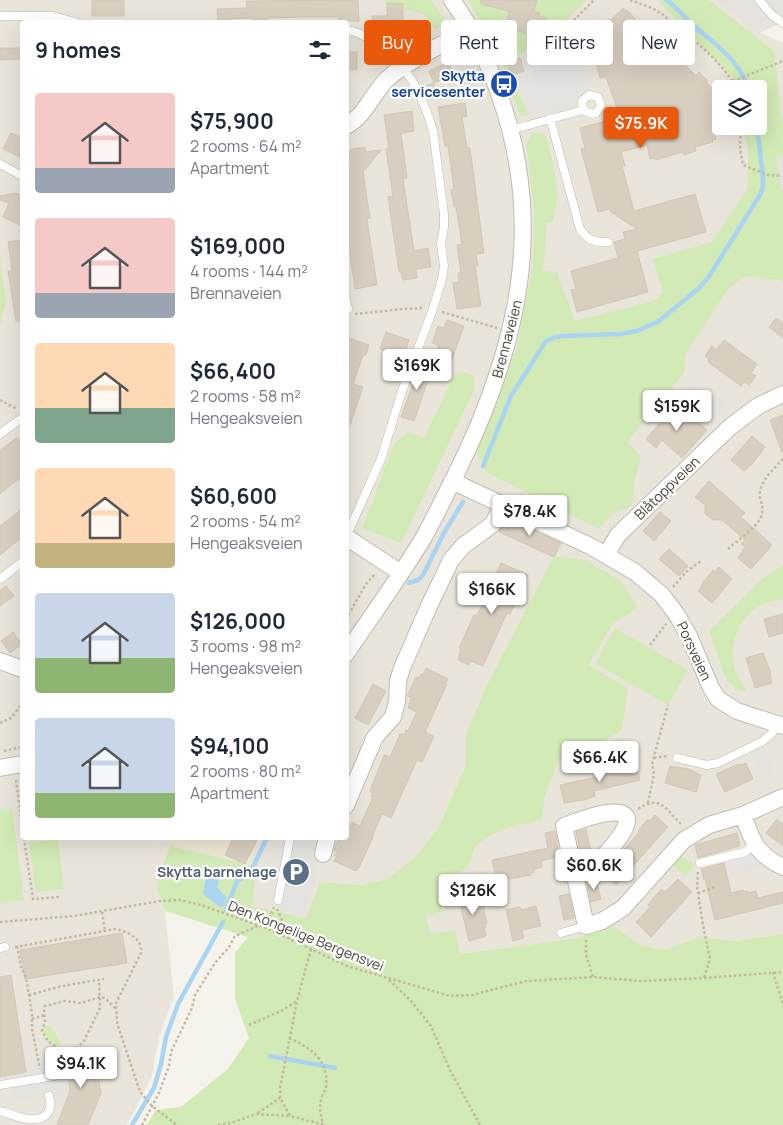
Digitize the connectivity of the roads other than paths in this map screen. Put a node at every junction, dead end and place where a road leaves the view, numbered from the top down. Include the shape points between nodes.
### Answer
1 (452, 0) edge
2 (759, 0) edge
3 (0, 16) edge
4 (68, 20) edge
5 (465, 20) edge
6 (783, 23) edge
7 (349, 30) edge
8 (441, 46) edge
9 (489, 65) edge
10 (403, 68) junction
11 (583, 110) dead end
12 (550, 118) junction
13 (349, 124) edge
14 (511, 130) junction
15 (0, 164) edge
16 (20, 175) edge
17 (608, 242) dead end
18 (783, 394) edge
19 (20, 419) edge
20 (0, 434) edge
21 (452, 481) junction
22 (502, 505) junction
23 (349, 530) edge
24 (349, 539) edge
25 (606, 555) junction
26 (20, 564) edge
27 (401, 573) junction
28 (0, 579) edge
29 (349, 650) edge
30 (0, 661) edge
31 (20, 668) edge
32 (779, 725) edge
33 (677, 758) dead end
34 (0, 768) edge
35 (19, 771) edge
36 (783, 797) edge
37 (349, 798) edge
38 (743, 815) junction
39 (290, 840) edge
40 (326, 840) edge
41 (754, 845) junction
42 (323, 854) dead end
43 (700, 863) road end
44 (783, 867) edge
45 (574, 877) junction
46 (277, 902) road end
47 (586, 926) junction
48 (560, 933) dead end
49 (60, 1075) road end
50 (0, 1085) edge
51 (49, 1096) dead end
52 (0, 1111) edge

1 - 5 street, Brennaveien
2 - 6 lane
3 - 4 lane via 53,16
7 - 10 lane via 365,36
8 - 10 street
9 - 14 street, Brennaveien
10 - 13 street via 382,84 361,114
10 - 23 lane via 422,102 433,131 444,214 443,272 380,459
11 - 12 lane
12 - 14 lane
12 - 17 lane via 580,229 591,241
14 - 21 street, Brennaveien via 523,208 517,305 491,395
15 - 16 lane
18 - 25 street, Blåtoppveien via 758,406 730,427 618,535
19 - 20 lane
21 - 22 street, Porsveien
21 - 27 street, Brennaveien
22 - 25 street, Porsveien
22 - 37 street via 493,524 463,546 451,560 402,668 393,717 375,738
24 - 27 street
25 - 32 street, Porsveien via 662,595 690,636 718,699 737,711
26 - 28 lane
27 - 29 street, Brennaveien
30 - 31 street
32 - 33 lane via 763,742 718,763 707,765
34 - 35 street
36 - 38 street
38 - 41 street
38 - 47 street via 692,834 623,908 602,921
39 - 46 lane
40 - 42 street
41 - 43 lane via 745,852
41 - 44 street via 770,861
45 - 45 street via 564,826 612,812 627,817 624,832 590,870
45 - 47 street
47 - 48 lane
49 - 50 lane
51 - 52 lane via 48,1111 39,1120 26,1120

